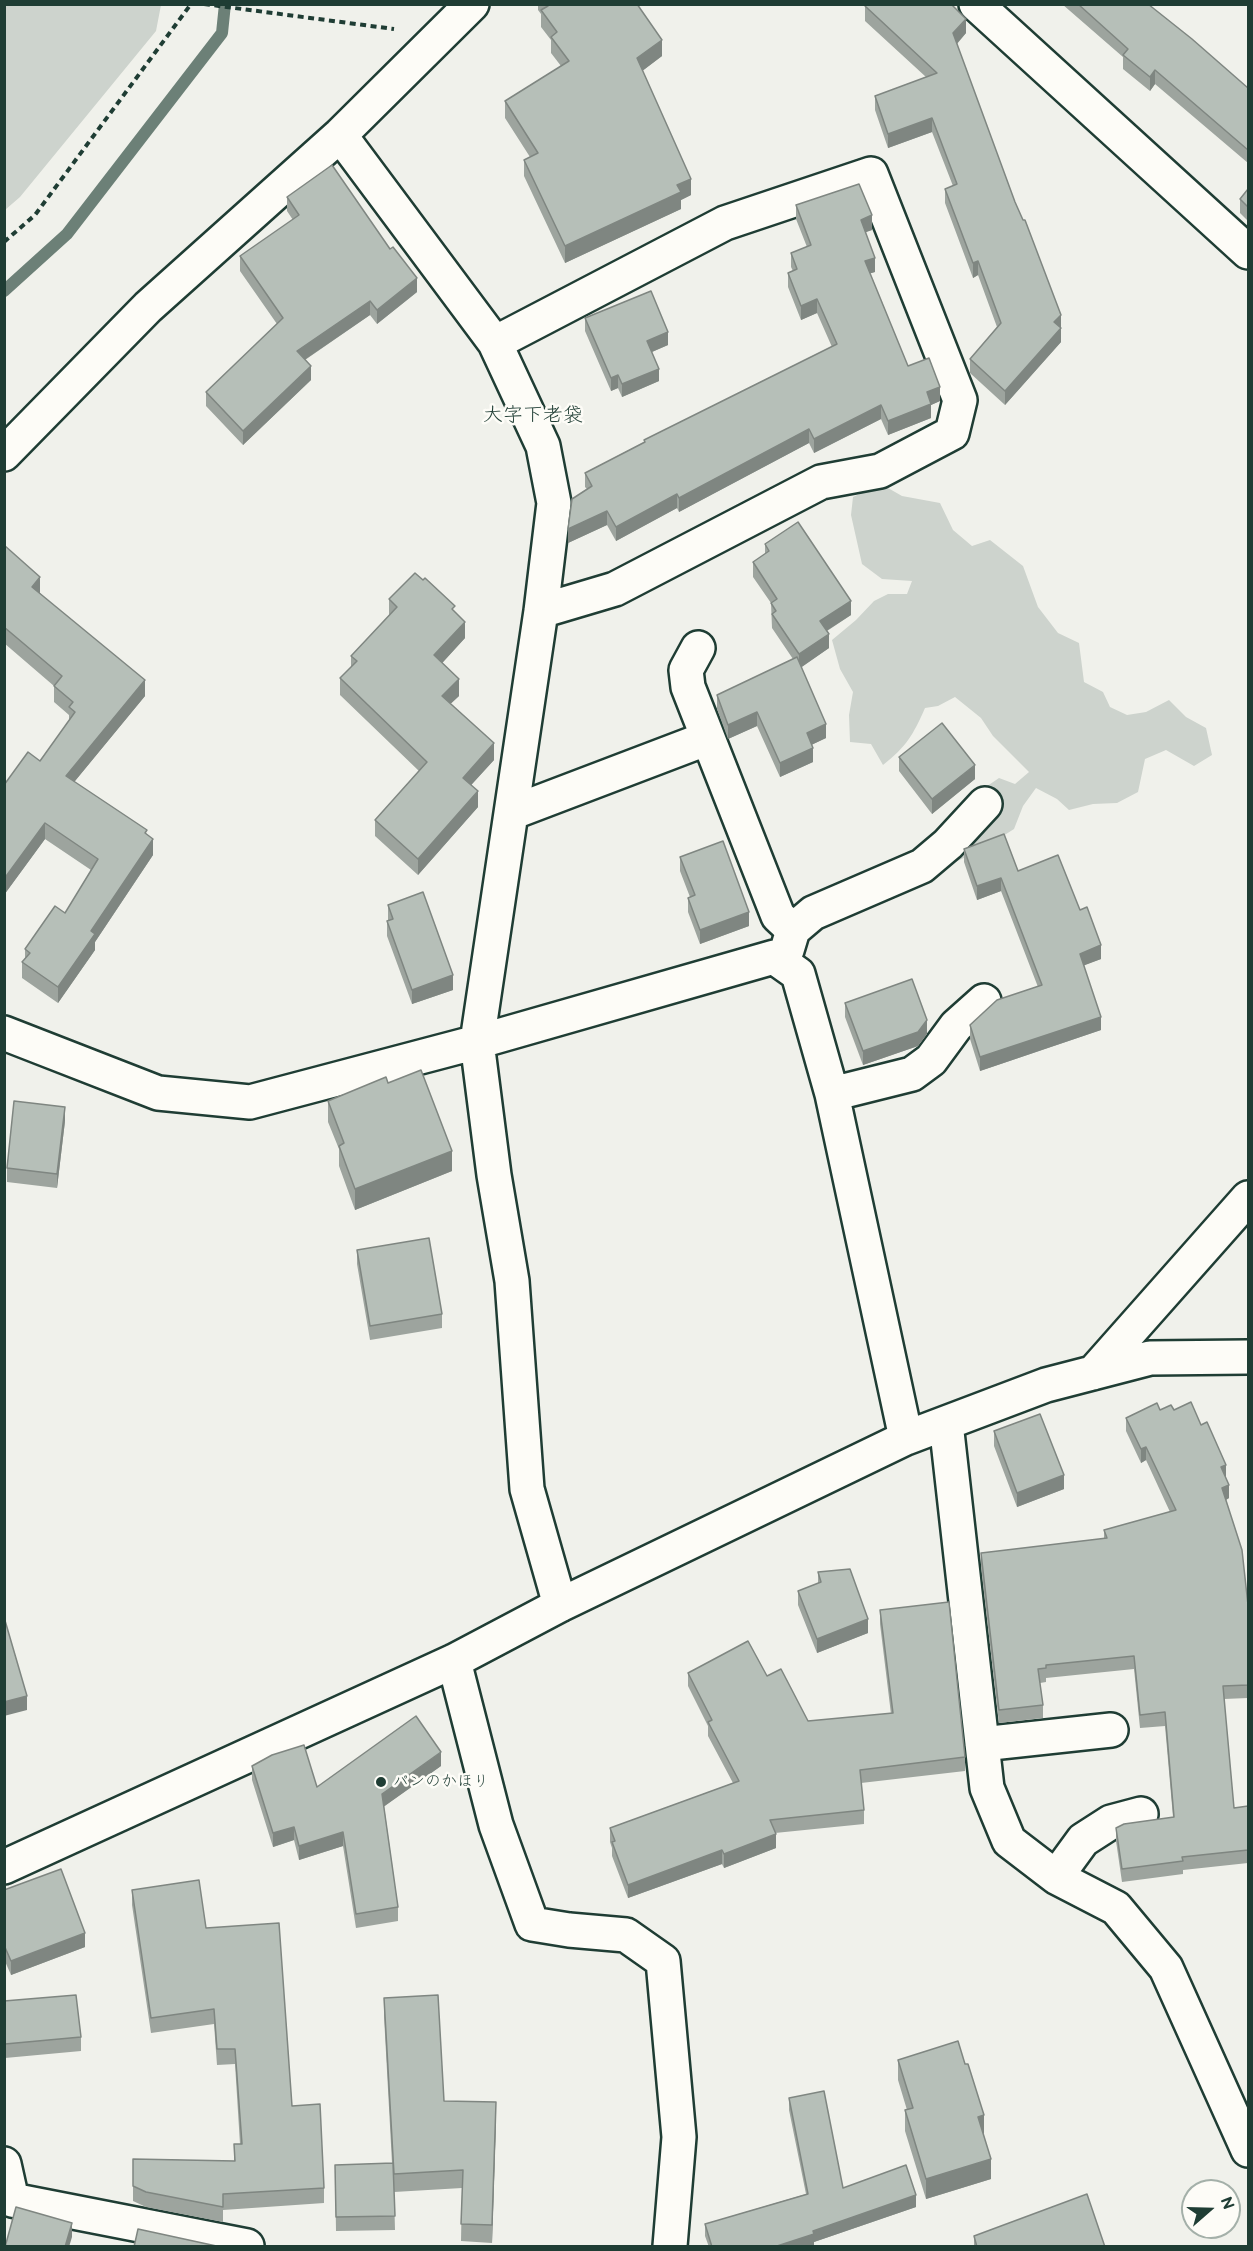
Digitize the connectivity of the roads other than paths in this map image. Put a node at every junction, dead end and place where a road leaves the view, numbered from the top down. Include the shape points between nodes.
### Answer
1 (472, 4) edge
2 (976, 4) edge
3 (340, 135) junction
4 (1248, 252) edge
5 (495, 343) junction
6 (4, 454) edge
7 (541, 611) junction
8 (698, 648) dead end
9 (708, 738) junction
10 (986, 804) dead end
11 (511, 813) junction
12 (793, 930) junction
13 (783, 963) junction
14 (984, 1001) dead end
15 (4, 1033) edge
16 (477, 1042) junction
17 (832, 1094) junction
18 (1248, 1198) edge
19 (1248, 1358) edge
20 (1093, 1373) junction
21 (946, 1423) junction
22 (906, 1438) junction
23 (560, 1605) junction
24 (454, 1661) junction
25 (1111, 1730) dead end
26 (982, 1744) junction
27 (1141, 1814) dead end
28 (4, 1867) edge
29 (1056, 1877) junction
30 (1248, 2150) edge
31 (4, 2164) edge
32 (247, 2247) edge
33 (669, 2247) edge

1 - 3 street
2 - 4 street
3 - 5 street
3 - 6 street via 148,307
5 - 7 street via 543,446 554,503
5 - 7 street via 726,223 871,174 960,400 952,434 880,471 821,482 615,589
7 - 11 street
8 - 9 street via 686,670 688,687
9 - 11 street
9 - 12 street via 778,916
10 - 12 street via 921,866 813,913
11 - 16 street
12 - 13 street
13 - 16 street via 774,957
13 - 17 street via 798,974
14 - 17 street via 956,1026 931,1060 912,1074
15 - 16 street via 158,1093 250,1102
16 - 23 street via 512,1281 527,1489
17 - 22 street
18 - 20 street
19 - 20 street via 1150,1358
20 - 21 street via 1046,1385
21 - 22 street
21 - 26 street
22 - 23 street
23 - 24 street
24 - 28 street
24 - 33 street via 496,1825 532,1924 626,1935 663,1961 679,2137
25 - 26 street
26 - 29 street via 987,1788 1009,1841
27 - 29 street via 1111,1822 1083,1840
29 - 30 street via 1116,1908 1166,1968
31 - 32 street via 12,2200

